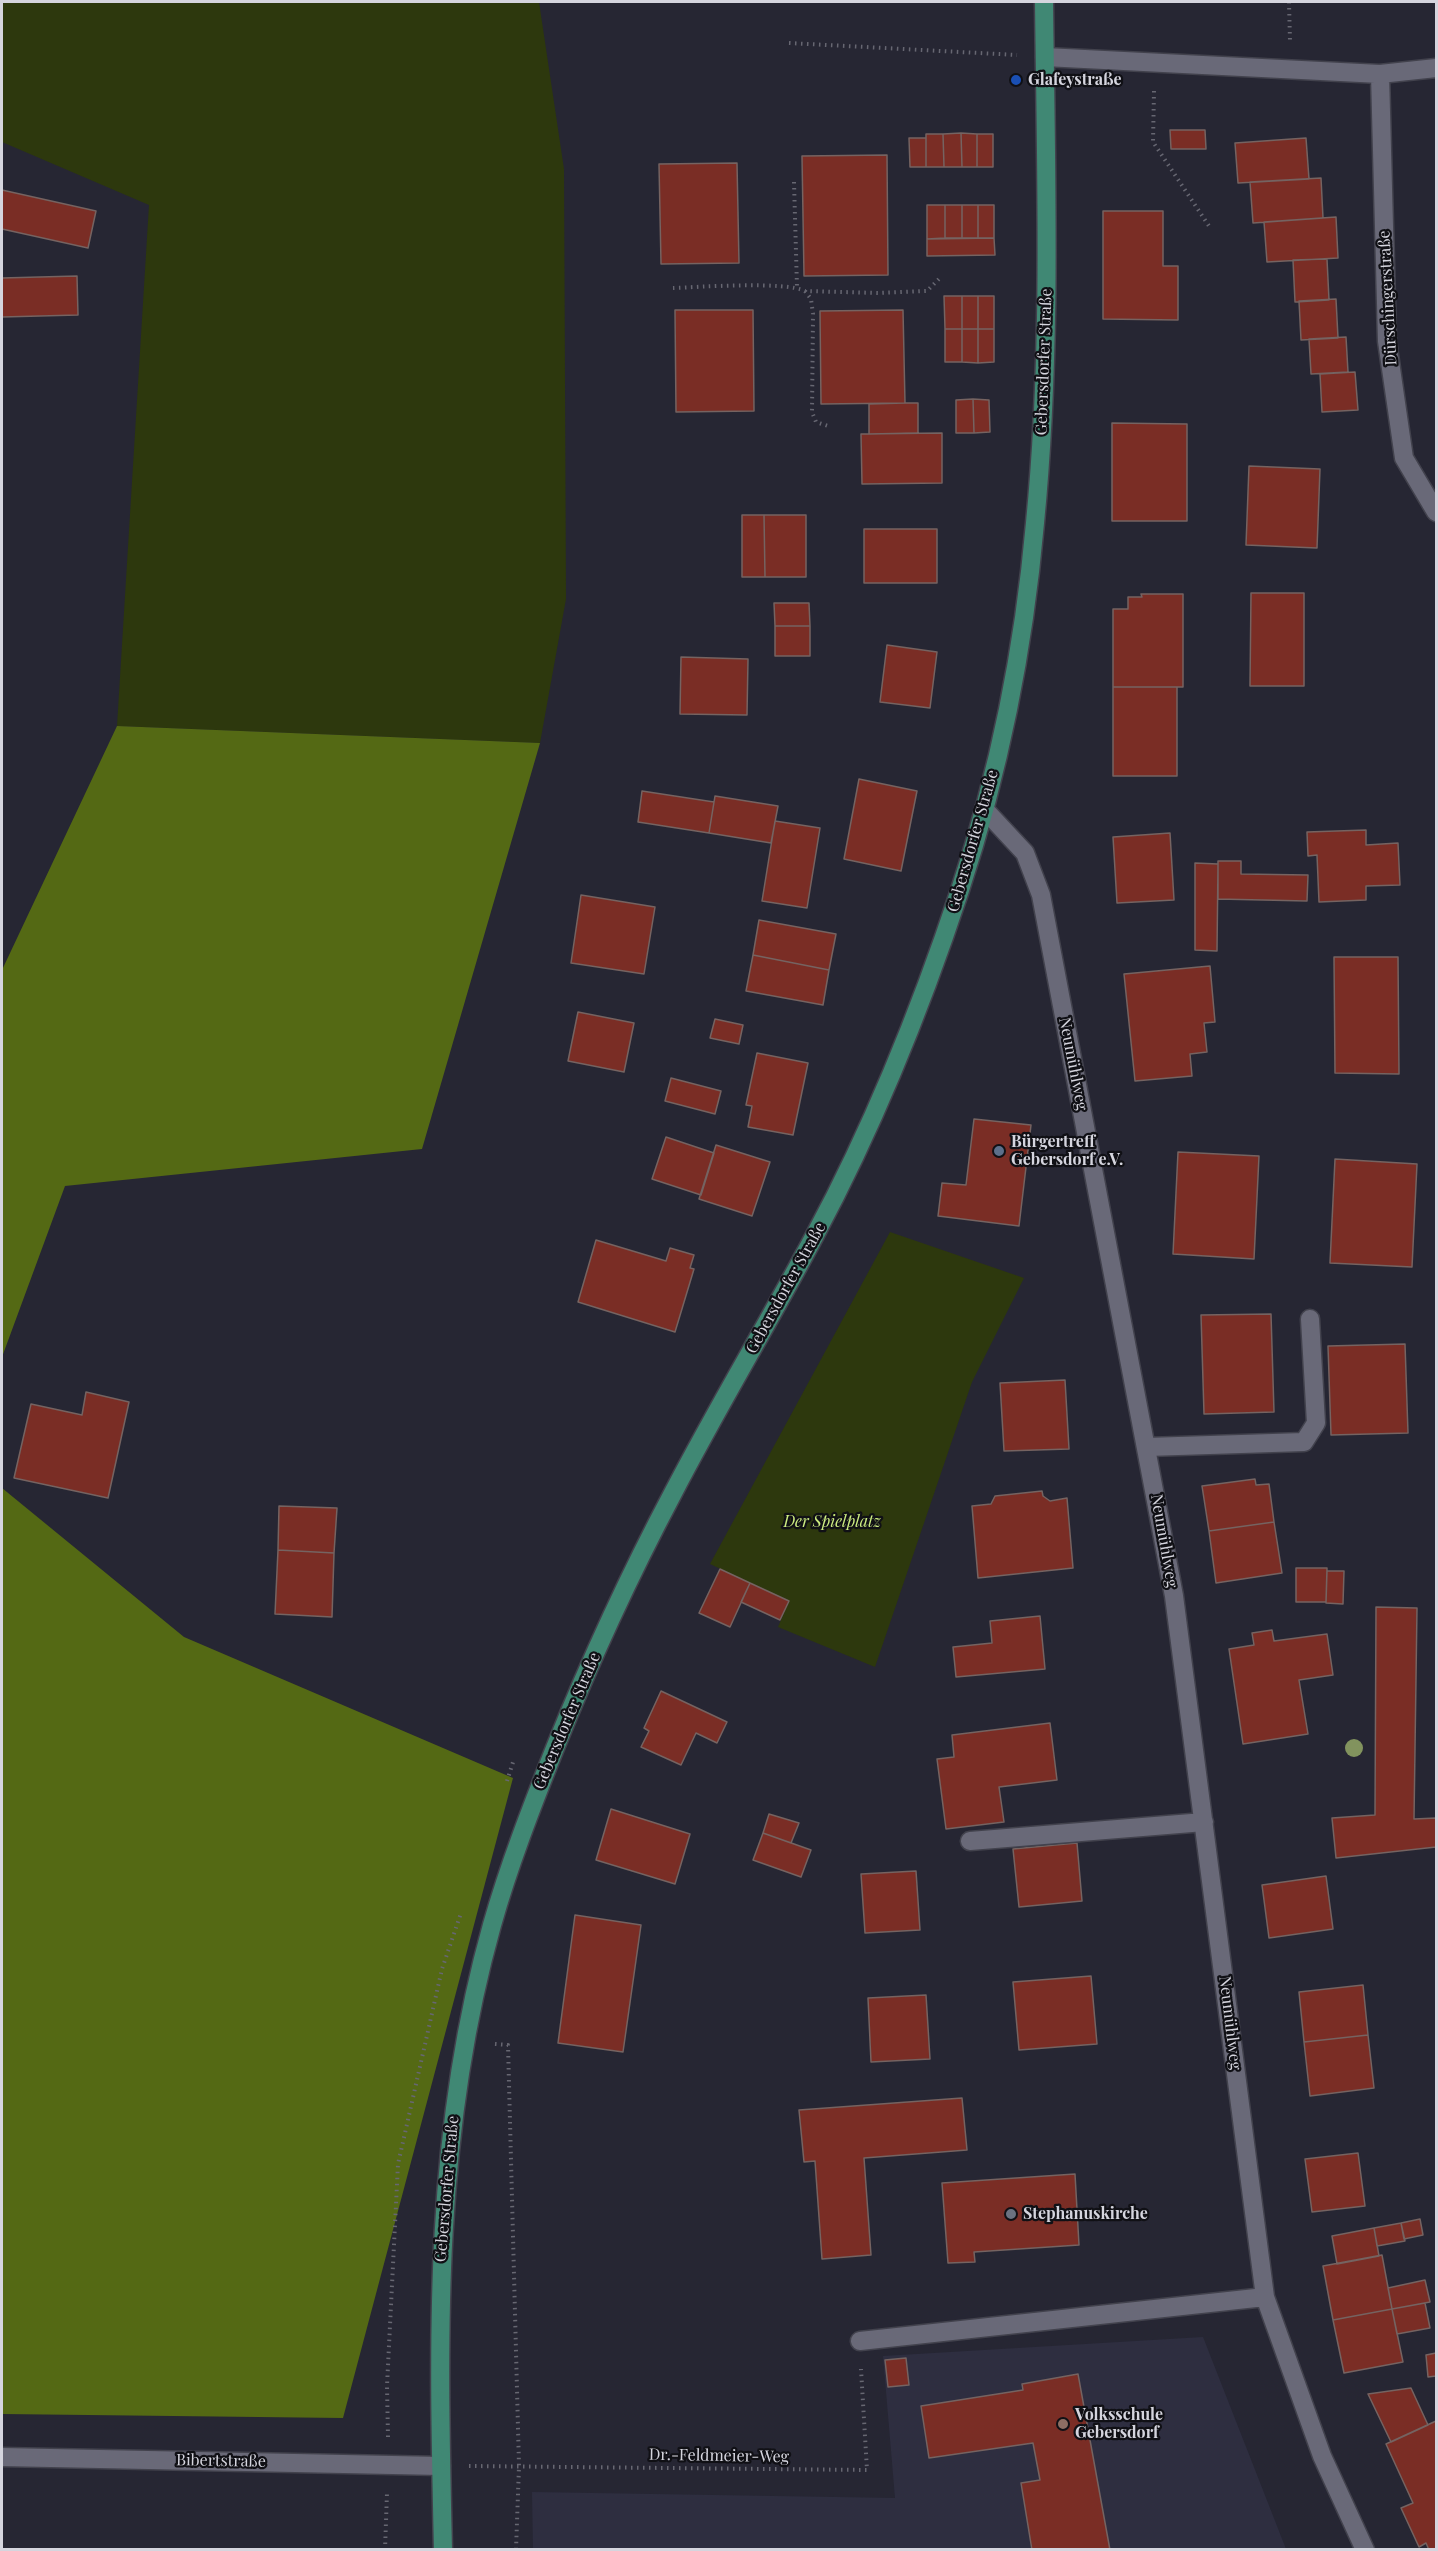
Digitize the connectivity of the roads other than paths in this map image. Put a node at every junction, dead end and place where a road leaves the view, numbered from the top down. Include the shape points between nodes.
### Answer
1 (1044, 2) edge
2 (1045, 57) junction
3 (1437, 68) edge
4 (1380, 74) junction
5 (1437, 512) edge
6 (984, 809) junction
7 (1310, 1319) dead end
8 (1147, 1447) junction
9 (1204, 1822) junction
10 (970, 1841) dead end
11 (1265, 2297) junction
12 (860, 2341) road end
13 (2, 2457) edge
14 (441, 2466) junction
15 (443, 2550) edge
16 (1365, 2550) edge

1 - 2 main road, Gebersdorfer Straße
2 - 4 street
2 - 6 main road, Gebersdorfer Straße via 1047,281 1036,516 1012,691
3 - 4 street
4 - 5 street, Dürschingerstraße via 1387,341 1404,458
6 - 8 street, Neumühlweg via 1025,853 1041,895
6 - 14 main road, Gebersdorfer Straße via 940,950 869,1126 817,1233 644,1549 578,1690 515,1851 474,1995 453,2111 440,2273
7 - 8 street via 1316,1423 1304,1442
8 - 9 street, Neumühlweg via 1174,1596
9 - 10 street
9 - 11 street, Neumühlweg
11 - 12 street
11 - 16 street, Neumühlweg via 1322,2456
13 - 14 street, Bibertstraße
14 - 15 main road, Gebersdorfer Straße

